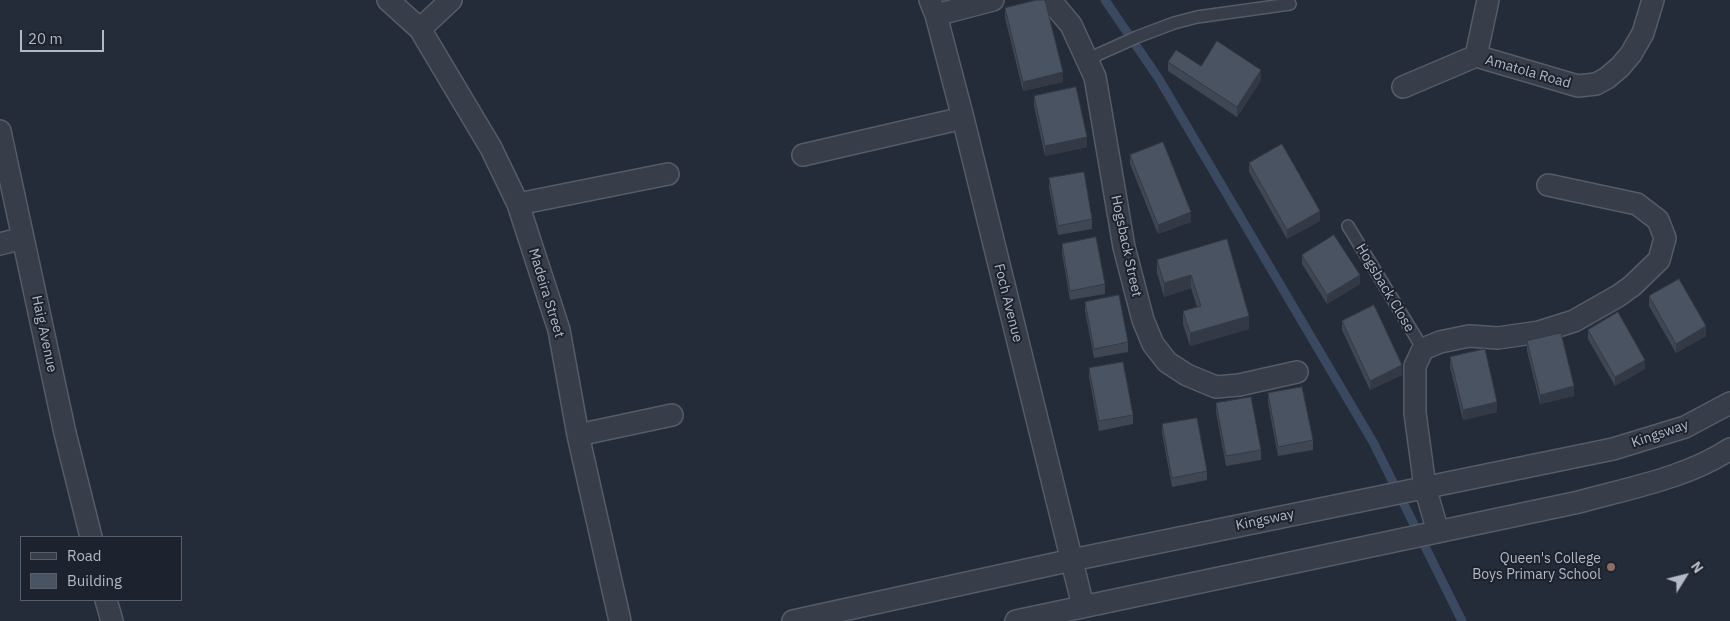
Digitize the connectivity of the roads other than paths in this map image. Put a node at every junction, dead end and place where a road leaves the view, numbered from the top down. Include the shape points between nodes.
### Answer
1 (388, 0) edge
2 (451, 0) edge
3 (993, 0) edge
4 (1050, 0) edge
5 (1488, 0) edge
6 (1653, 0) edge
7 (1290, 4) dead end
8 (933, 7) edge
9 (420, 29) junction
10 (1095, 56) junction
11 (1476, 56) junction
12 (1403, 87) dead end
13 (963, 118) junction
14 (0, 131) edge
15 (803, 155) dead end
16 (668, 174) dead end
17 (1548, 185) dead end
18 (518, 204) junction
19 (1348, 226) dead end
20 (23, 238) junction
21 (0, 244) edge
22 (1423, 349) junction
23 (1297, 372) dead end
24 (1730, 403) edge
25 (672, 415) dead end
26 (578, 435) junction
27 (1730, 449) edge
28 (1418, 488) junction
29 (1433, 533) junction
30 (91, 536) edge
31 (1072, 560) junction
32 (106, 601) edge
33 (1085, 614) edge
34 (112, 621) edge
35 (620, 621) edge
36 (793, 621) edge
37 (1016, 621) edge

1 - 9 street, Madeira Street
2 - 9 street
3 - 8 street
4 - 10 street, Hogsback Street
5 - 11 street, Amatola Road
6 - 11 street, Amatola Road via 1643,33 1631,54 1620,68 1596,84 1578,86
7 - 10 lane via 1174,23
8 - 13 street, Foch Avenue
9 - 18 street, Madeira Street via 491,148
10 - 23 street, Hogsback Street via 1095,76 1124,247 1143,320 1153,344 1168,362 1187,375 1216,387
11 - 12 street, Amatola Road
13 - 15 street
13 - 31 street, Foch Avenue
14 - 20 street, Haig Avenue
16 - 18 street
17 - 22 street via 1637,204 1658,220 1665,238 1659,260 1618,296 1574,321 1539,332 1498,338 1469,336
18 - 26 street, Madeira Street via 559,330
19 - 22 lane, Hogsback Close
20 - 21 street
20 - 30 street, Haig Avenue
22 - 28 street via 1415,366
24 - 28 street, Kingsway via 1685,427 1621,447
25 - 26 street
26 - 35 street, Madeira Street
27 - 29 street via 1717,458 1670,476 1578,502
28 - 29 street
28 - 31 street, Kingsway
29 - 33 street
31 - 33 street, Foch Avenue
31 - 36 street, Kingsway
32 - 34 street
33 - 37 street

